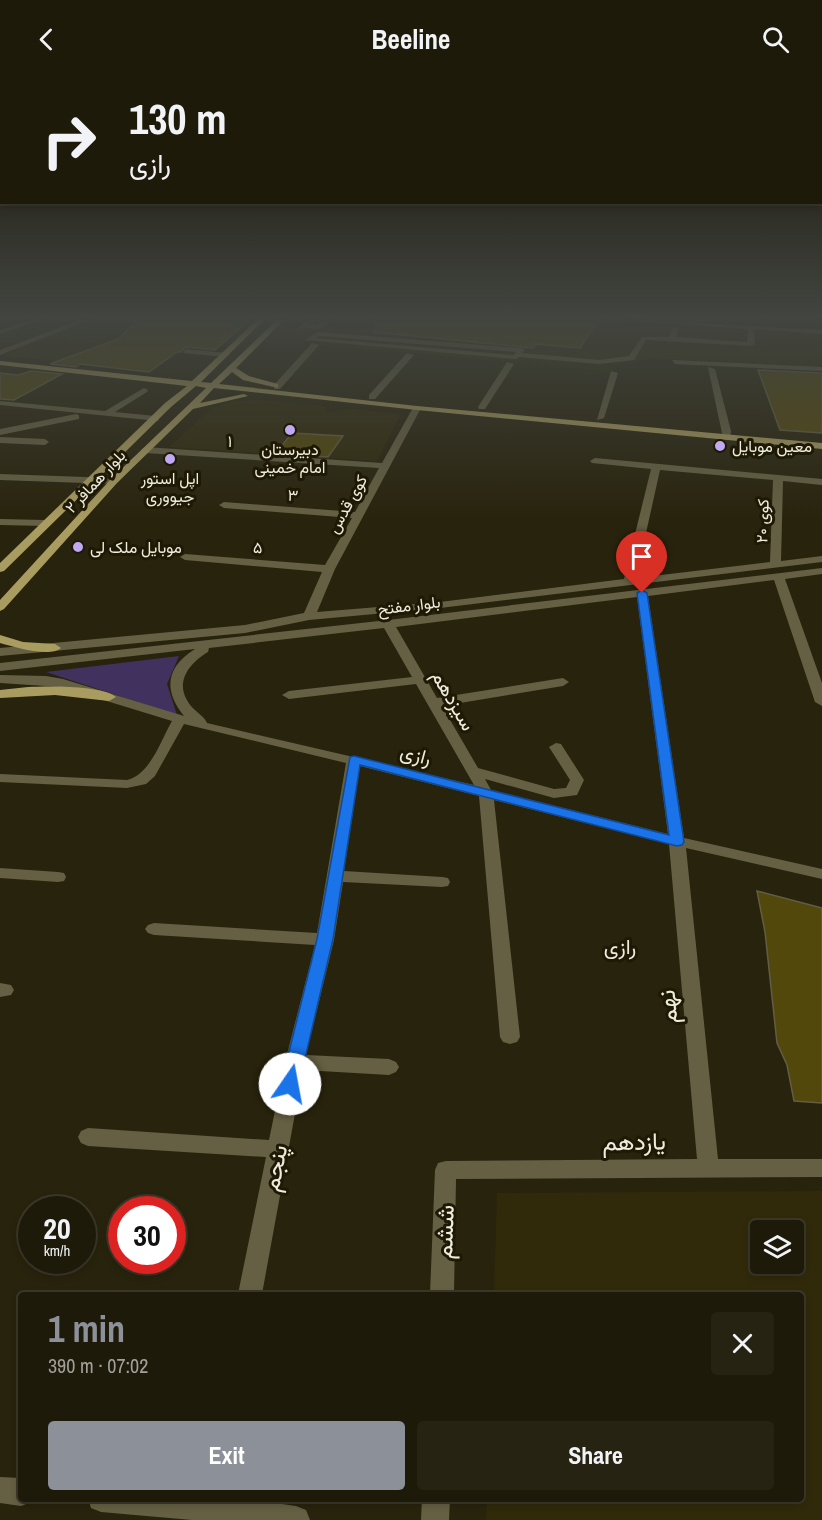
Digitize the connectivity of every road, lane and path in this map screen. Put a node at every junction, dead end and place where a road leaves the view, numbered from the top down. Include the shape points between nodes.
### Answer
1 (161, 386) edge
2 (192, 386) edge
3 (213, 386) edge
4 (238, 386) edge
5 (266, 386) edge
6 (278, 386) edge
7 (382, 386) edge
8 (495, 386) edge
9 (610, 386) edge
10 (715, 386) edge
11 (144, 390) dead end
12 (275, 390) junction
13 (372, 397) junction
14 (0, 403) edge
15 (168, 405) junction
16 (419, 406) junction
17 (191, 407) junction
18 (482, 407) junction
19 (107, 414) junction
20 (76, 417) dead end
21 (600, 418) junction
22 (155, 419) junction
23 (0, 432) edge
24 (727, 434) junction
25 (822, 439) edge
26 (0, 440) edge
27 (45, 442) dead end
28 (822, 446) edge
29 (146, 450) junction
30 (595, 461) dead end
31 (385, 466) junction
32 (656, 468) junction
33 (0, 477) edge
34 (90, 479) junction
35 (778, 479) junction
36 (114, 481) junction
37 (822, 482) edge
38 (224, 505) dead end
39 (359, 515) junction
40 (0, 522) edge
41 (45, 523) junction
42 (185, 557) dead end
43 (822, 559) edge
44 (3, 564) edge
45 (329, 569) junction
46 (777, 571) junction
47 (822, 572) edge
48 (628, 583) junction
49 (570, 590) junction
50 (642, 593) junction
51 (579, 601) junction
52 (0, 607) edge
53 (309, 616) junction
54 (388, 624) junction
55 (0, 639) edge
56 (214, 644) junction
57 (55, 648) junction
58 (40, 649) junction
59 (0, 652) edge
60 (42, 664) junction
61 (0, 668) edge
62 (0, 679) edge
63 (420, 680) junction
64 (563, 682) dead end
65 (0, 694) edge
66 (290, 695) dead end
67 (109, 697) junction
68 (822, 702) edge
69 (433, 703) junction
70 (180, 719) junction
71 (211, 728) junction
72 (556, 747) dead end
73 (354, 760) junction
74 (472, 771) junction
75 (0, 778) edge
76 (486, 794) junction
77 (677, 842) junction
78 (0, 873) edge
79 (822, 874) edge
80 (335, 876) junction
81 (58, 877) dead end
82 (442, 882) dead end
83 (154, 929) dead end
84 (325, 939) junction
85 (510, 1037) dead end
86 (295, 1062) junction
87 (389, 1068) dead end
88 (88, 1137) dead end
89 (277, 1149) junction
90 (708, 1167) junction
91 (822, 1168) edge
92 (446, 1170) joint
93 (250, 1292) edge
94 (442, 1292) edge
95 (0, 1490) edge
96 (18, 1492) edge
97 (141, 1502) edge
98 (436, 1502) edge
99 (210, 1509) edge
100 (296, 1520) edge
101 (435, 1520) edge

1 - 15 main road via 169,392
2 - 15 main road, بلوار همافر ۲
3 - 17 main road, بلوار همافر ۲
4 - 12 main road
5 - 12 main road
6 - 12 street
7 - 13 street
8 - 18 street
9 - 21 street
10 - 24 street
11 - 19 street
12 - 13 main road
12 - 16 main road
12 - 17 main road
13 - 16 main road
14 - 19 street
15 - 22 main road, بلوار همافر ۲
16 - 18 main road
16 - 24 main road
16 - 31 street, کوی قدس
17 - 29 main road, بلوار همافر ۲
18 - 21 main road
19 - 22 street
20 - 23 street
21 - 24 main road
22 - 34 main road, بلوار همافر ۲
24 - 25 main road
24 - 28 main road
26 - 27 street
29 - 31 street, ۱
29 - 36 main road, بلوار همافر ۲
30 - 32 street
31 - 39 street, کوی قدس
32 - 35 street
32 - 48 street
33 - 34 street
34 - 36 street
34 - 41 main road, بلوار همافر ۲
35 - 37 street
35 - 46 street, کوی ۲۰
36 - 52 main road, بلوار همافر ۲
38 - 39 street, ۳
39 - 45 street, کوی قدس
40 - 41 street
41 - 44 main road, بلوار همافر ۲
42 - 45 street, ۵
43 - 46 street, بلوار مفتح
45 - 53 street, کوی قدس
46 - 47 street, بلوار مفتح
46 - 48 street, بلوار مفتح
46 - 50 street, بلوار مفتح
46 - 68 street
48 - 49 street, بلوار مفتح
49 - 51 street
49 - 53 street, بلوار مفتح
50 - 51 street, بلوار مفتح
50 - 77 street, نهم
51 - 54 street, بلوار مفتح
53 - 57 street, بلوار مفتح via 245,628
54 - 56 street, بلوار مفتح
54 - 63 street, سیزدهم
55 - 57 main road via 22,646
56 - 60 street, بلوار مفتح
56 - 71 street via 185,661 177,682 177,695 184,708
57 - 58 street, بلوار مفتح
58 - 59 street, بلوار مفتح
58 - 60 street via 30,658
60 - 61 street, بلوار مفتح
62 - 67 street, رازی via 46,680
63 - 66 street
63 - 69 street, سیزدهم
64 - 69 street
65 - 67 main road via 72,690
67 - 70 street, رازی
69 - 74 street, سیزدهم
70 - 71 street, رازی
70 - 75 street via 150,773 141,781 127,784
71 - 73 street, رازی
72 - 74 street via 577,780 572,792 554,794
73 - 76 street, رازی
73 - 80 street, پنجم
74 - 76 street, سیزدهم
76 - 77 street, رازی
76 - 85 street
77 - 79 street, رازی
77 - 90 street, نهم
78 - 81 street
80 - 82 street
80 - 84 street, پنجم
83 - 84 street
84 - 86 street, پنجم
86 - 87 street
86 - 89 street, پنجم
88 - 89 street
89 - 93 street, پنجم
90 - 91 street, یازدهم
90 - 92 street, یازدهم
92 - 94 street, ششم
95 - 96 street
97 - 99 street
98 - 101 street
99 - 100 street

